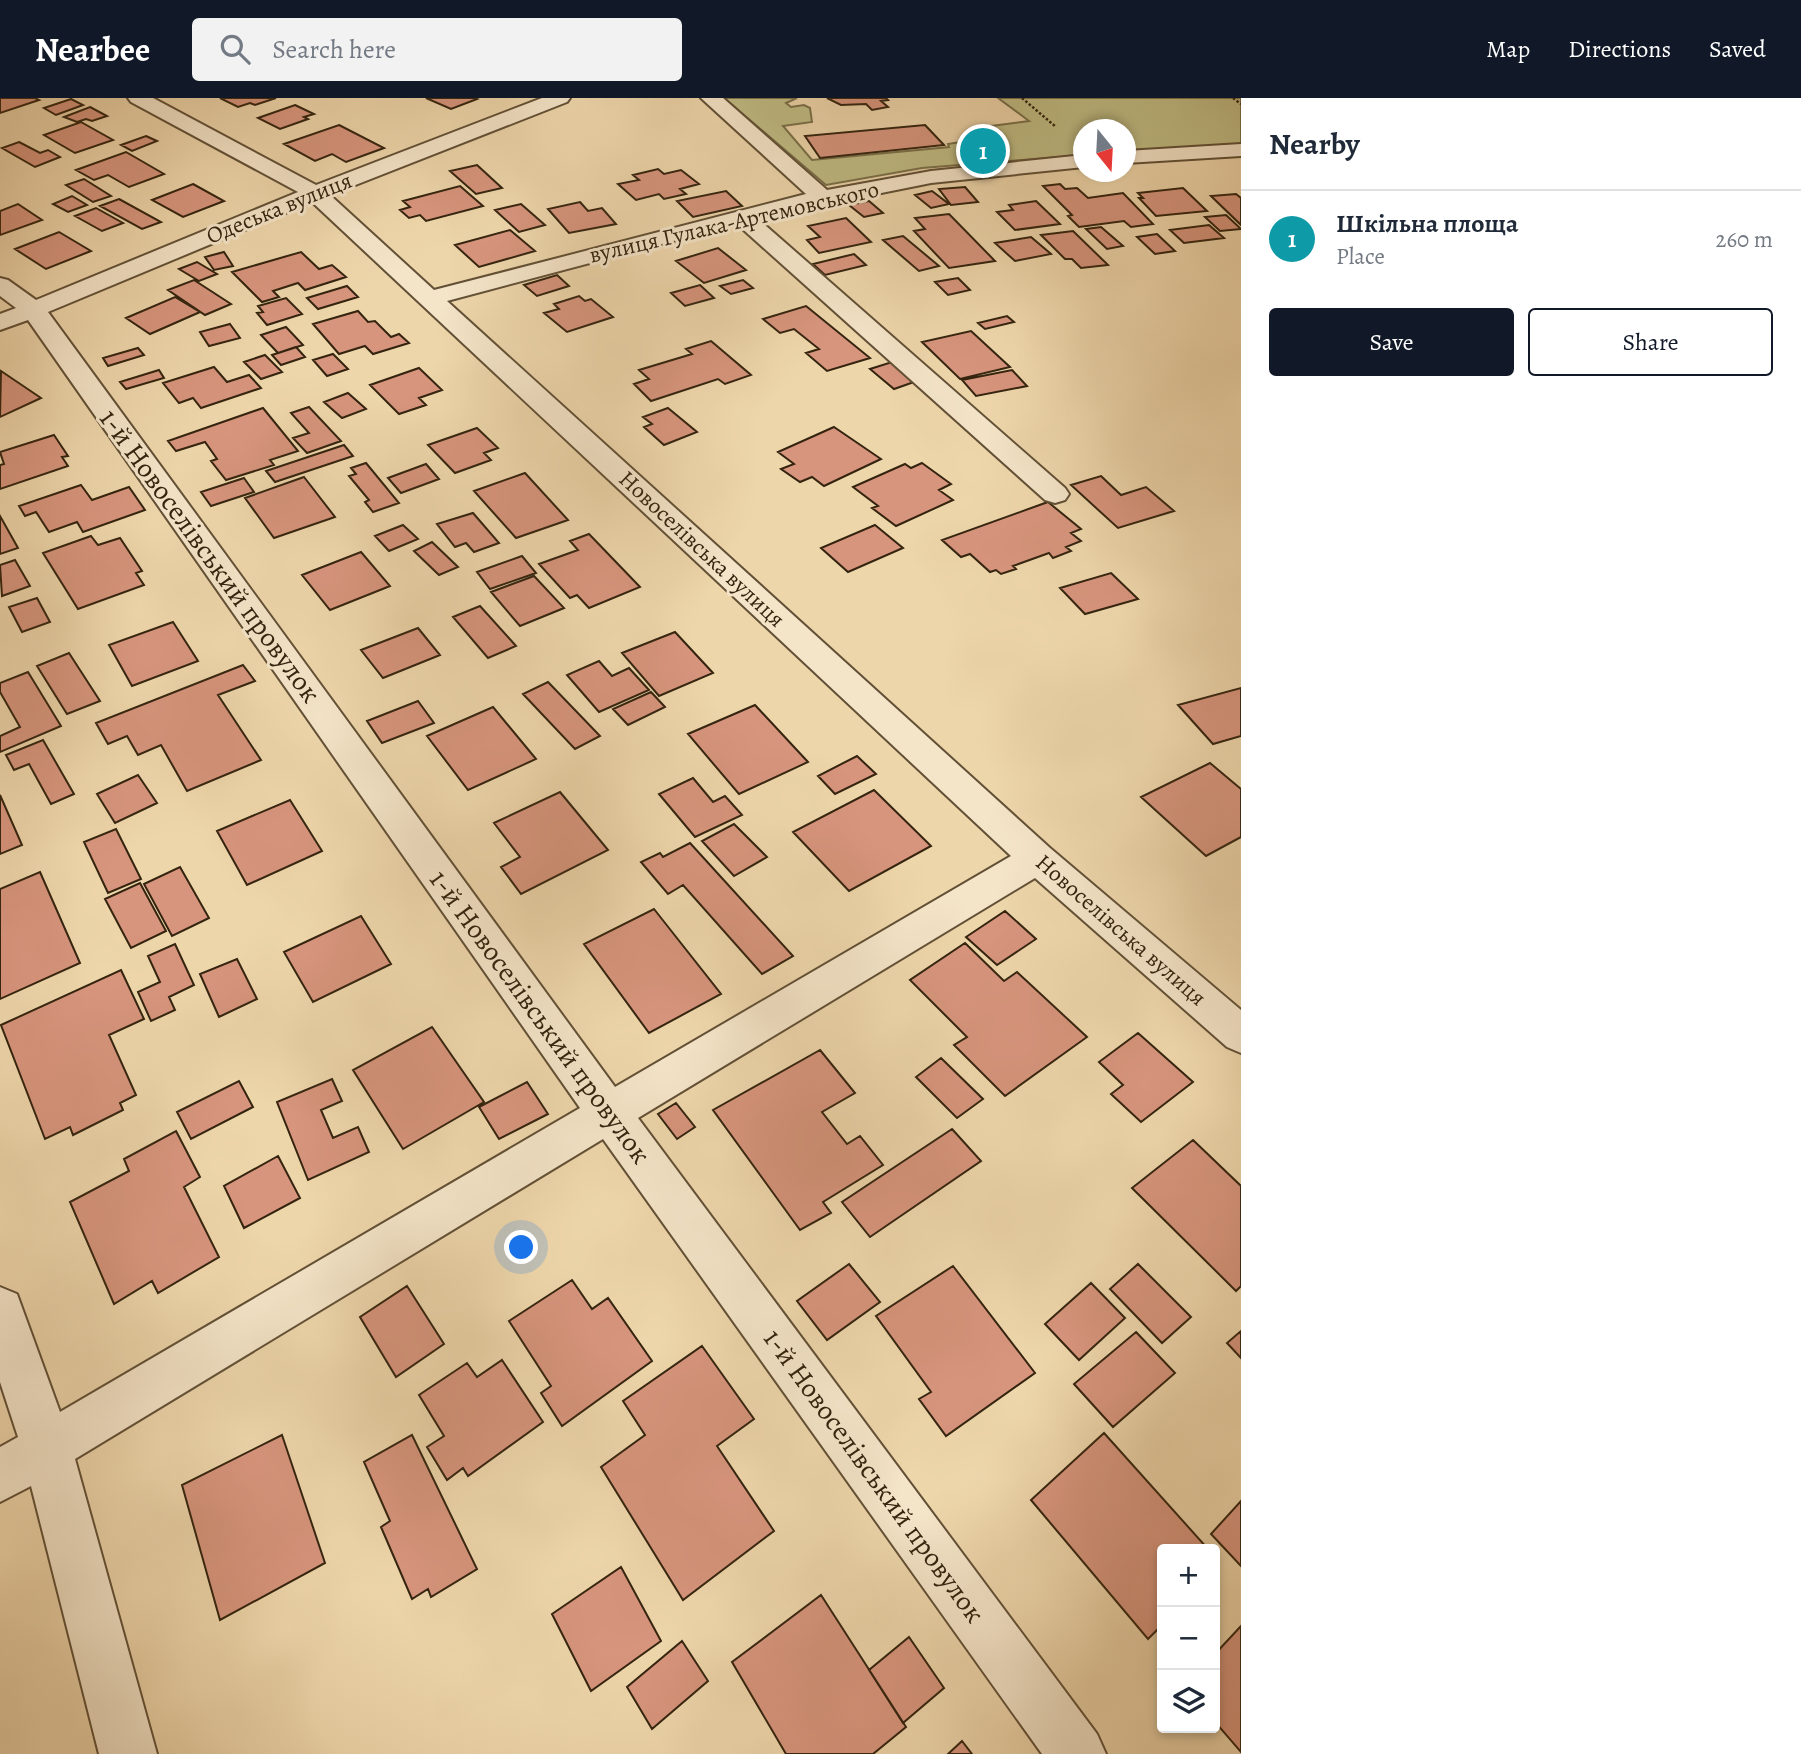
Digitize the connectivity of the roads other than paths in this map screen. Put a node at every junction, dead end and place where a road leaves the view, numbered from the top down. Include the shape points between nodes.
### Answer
1 (138, 98) edge
2 (560, 98) edge
3 (711, 98) edge
4 (1241, 150) edge
5 (1136, 156) edge
6 (1073, 162) edge
7 (315, 193) junction
8 (822, 198) junction
9 (741, 216) junction
10 (0, 285) edge
11 (430, 298) junction
12 (17, 316) edge
13 (1055, 494) dead end
14 (1037, 858) junction
15 (1241, 1035) edge
16 (608, 1112) junction
17 (0, 1311) edge
18 (47, 1448) junction
19 (0, 1476) edge
20 (128, 1754) edge
21 (1077, 1754) edge

1 - 7 street, Новоселівська вулиця
2 - 7 street, Одеська вулиця
3 - 8 street
4 - 5 street
6 - 8 street, вулиця Гулака-Артемовського via 931,177
7 - 11 street, Новоселівська вулиця
7 - 12 street, Одеська вулиця
8 - 9 street, вулиця Гулака-Артемовського
9 - 11 street, вулиця Гулака-Артемовського
9 - 13 street
10 - 12 street, 1-й Новоселівський провулок
11 - 14 street, Новоселівська вулиця
12 - 16 street, 1-й Новоселівський провулок
14 - 15 street, Новоселівська вулиця
14 - 16 street
16 - 18 street
16 - 21 street, 1-й Новоселівський провулок
17 - 18 street
18 - 19 street
18 - 20 street

